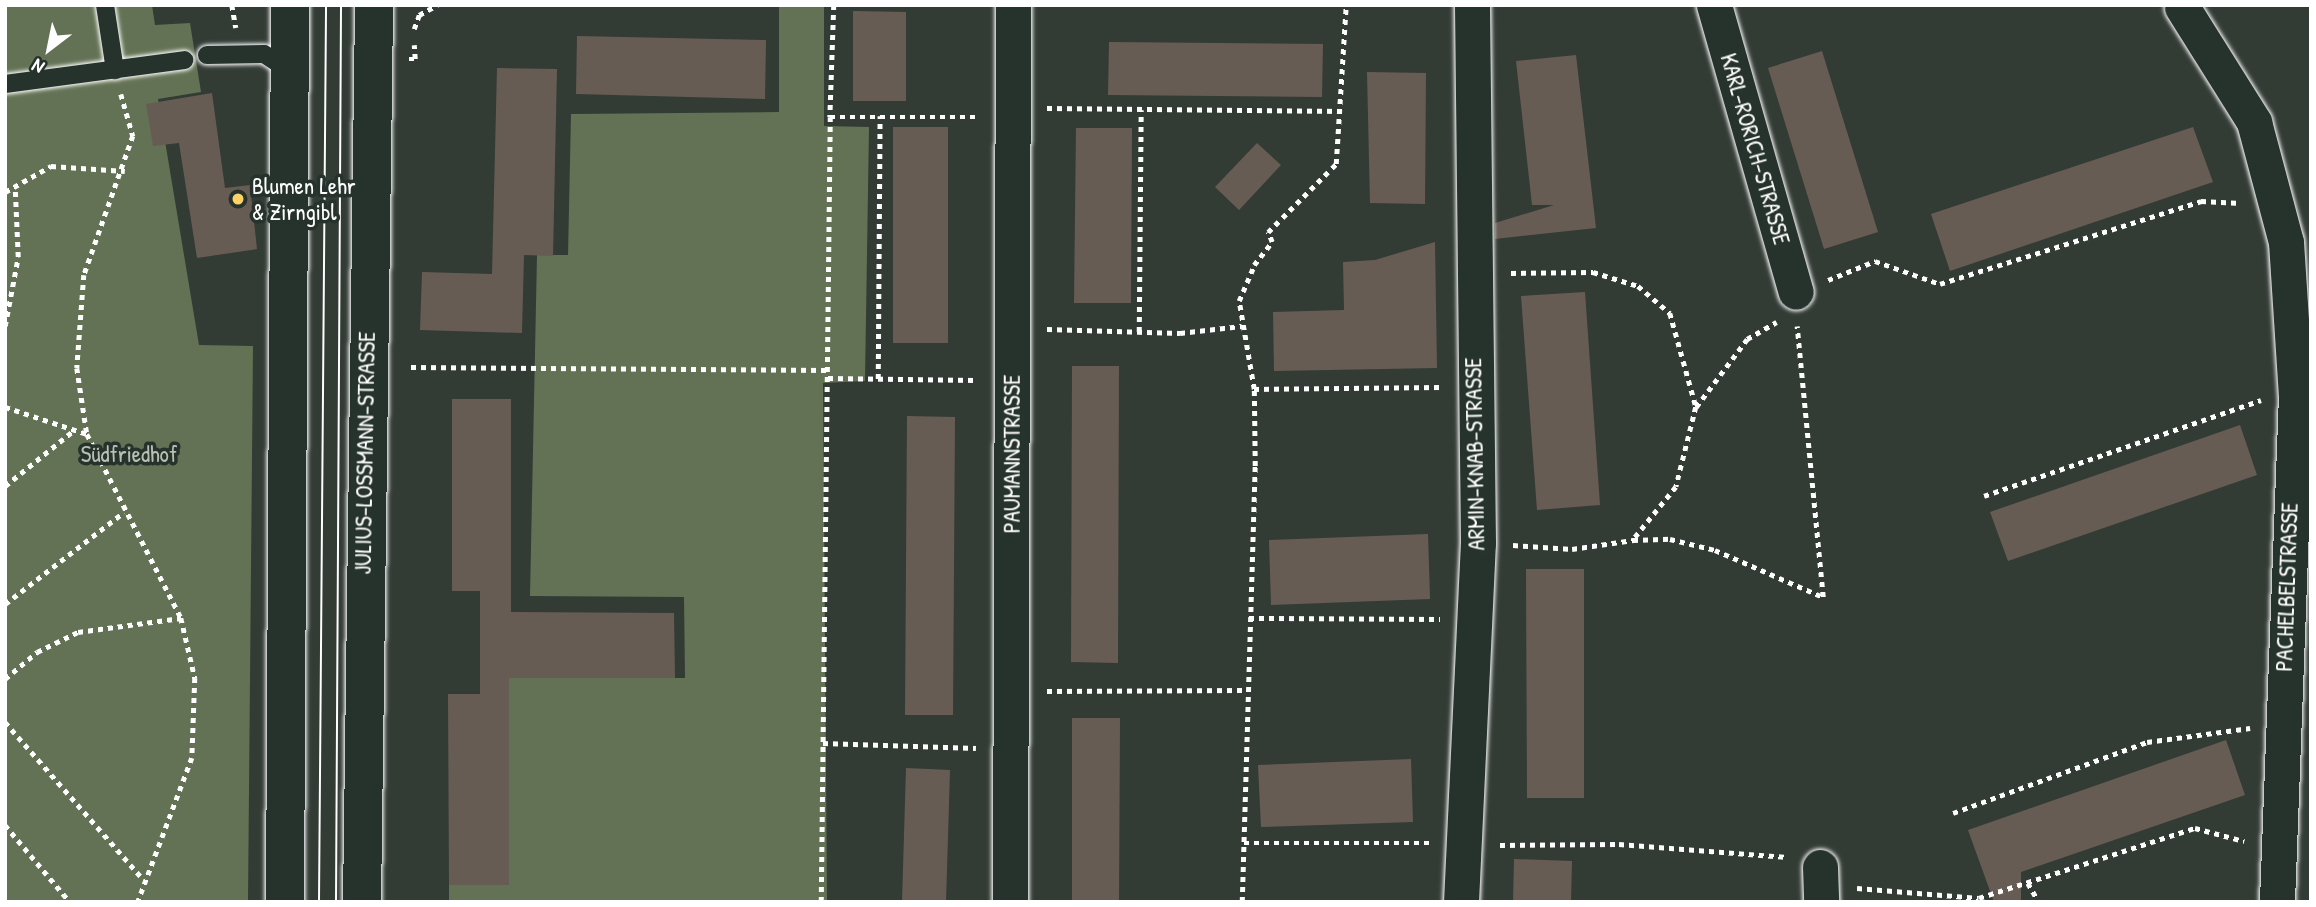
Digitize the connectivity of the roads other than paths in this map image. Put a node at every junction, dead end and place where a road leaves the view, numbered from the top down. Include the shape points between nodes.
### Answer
1 (105, 5) edge
2 (290, 5) edge
3 (374, 5) edge
4 (1013, 5) edge
5 (1472, 5) edge
6 (1714, 5) edge
7 (2181, 6) edge
8 (207, 55) dead end
9 (184, 60) dead end
10 (115, 71) junction
11 (290, 71) junction
12 (5, 84) edge
13 (1796, 302) road end
14 (285, 902) edge
15 (362, 902) edge
16 (1010, 902) edge
17 (1461, 902) edge
18 (2277, 902) edge

1 - 10 lane
2 - 11 main road
3 - 15 main road, JULIUS-LOSSMANN-STRASSE
4 - 16 street, PAUMANNSTRASSE
5 - 17 street, ARMIN-KNAB-STRASSE via 1471,273 1478,543
6 - 13 street, KARL-RORICH-STRASSE
7 - 18 street, PACHELBELSTRASSE via 2254,121 2281,204 2296,395
8 - 11 lane via 264,54
9 - 10 lane
10 - 12 lane
11 - 14 main road

